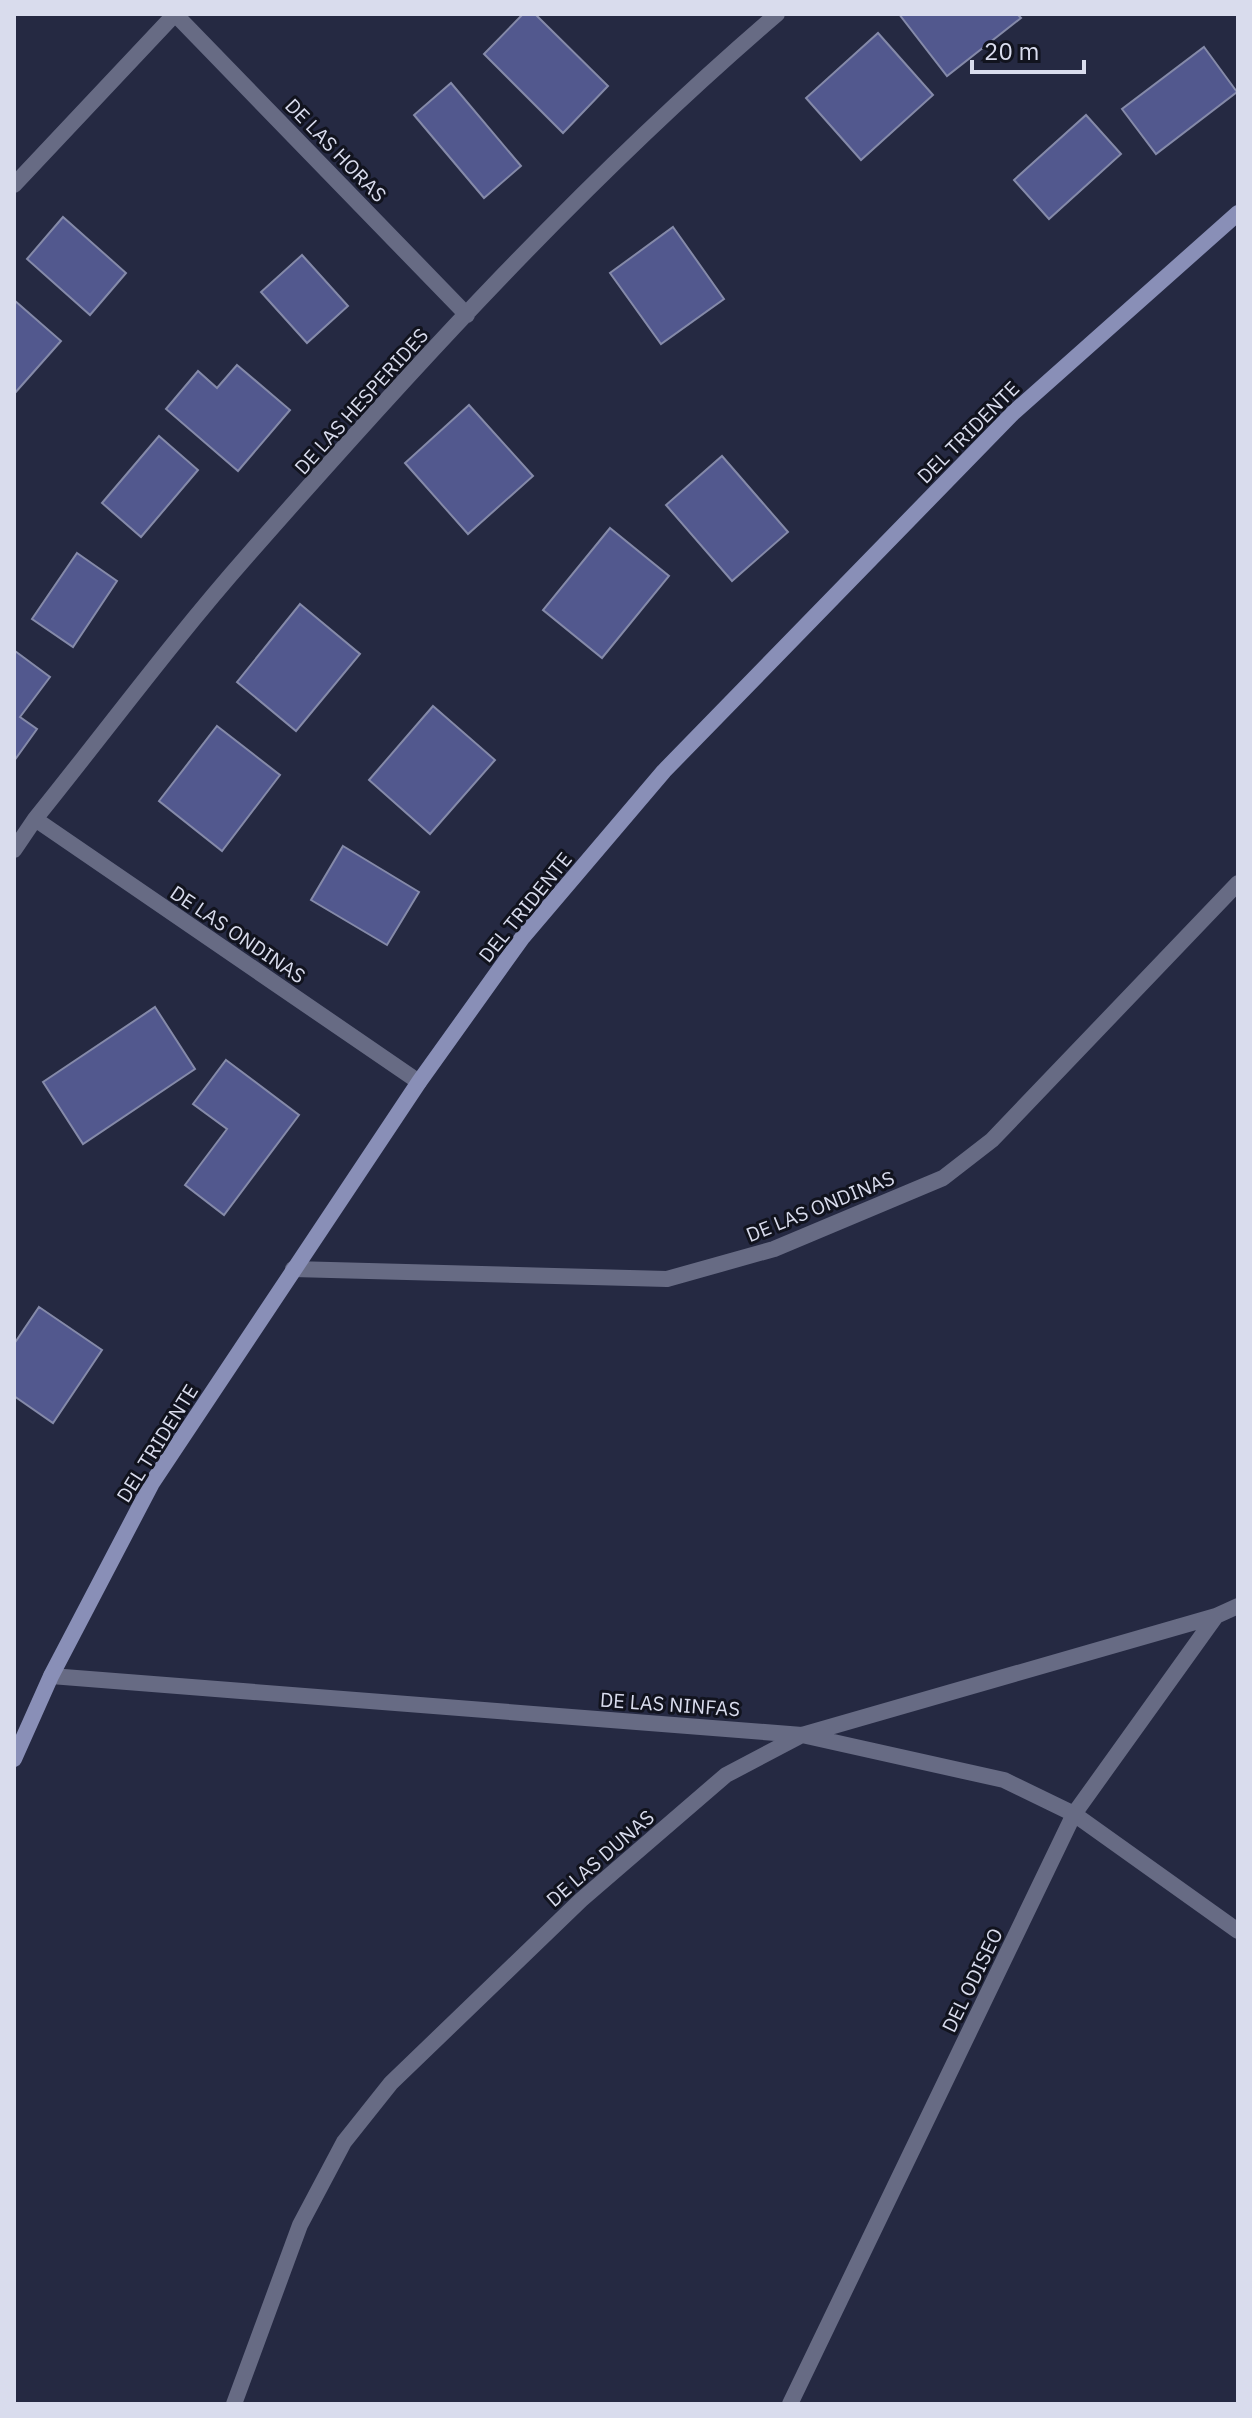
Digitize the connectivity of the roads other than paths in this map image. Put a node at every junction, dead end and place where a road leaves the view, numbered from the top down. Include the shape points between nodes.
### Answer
1 (175, 14) edge
2 (777, 14) edge
3 (14, 185) edge
4 (1238, 213) edge
5 (467, 315) junction
6 (35, 819) junction
7 (14, 850) edge
8 (1238, 883) edge
9 (419, 1082) junction
10 (293, 1269) junction
11 (1238, 1606) edge
12 (1216, 1616) junction
13 (51, 1676) junction
14 (802, 1735) junction
15 (14, 1759) edge
16 (1074, 1814) junction
17 (1238, 1931) edge
18 (234, 2404) edge
19 (790, 2404) edge

1 - 3 street
1 - 5 street, DE LAS HORAS
2 - 5 street, DE LAS HESPERIDES via 688,90
4 - 9 main road, DEL TRIDENTE via 1013,413 664,771 522,938
5 - 6 street, DE LAS HESPERIDES via 246,557
6 - 7 street, DE LAS HESPERIDES
6 - 9 street, DE LAS ONDINAS
8 - 10 street, DE LAS ONDINAS via 980,1149 943,1178 774,1249 667,1279
9 - 10 main road, DEL TRIDENTE
10 - 13 main road, DEL TRIDENTE via 152,1483
11 - 12 street, DEL ODISEO
12 - 14 street, DE LAS DUNAS
12 - 16 street, DEL ODISEO
13 - 14 street, DE LAS NINFAS
13 - 15 main road, DEL TRIDENTE
14 - 16 street, DE LAS NINFAS via 1004,1780
14 - 18 street, DE LAS DUNAS via 726,1775 581,1900 391,2083 344,2142 300,2225
16 - 17 street, DE LAS NINFAS
16 - 19 street, DEL ODISEO

